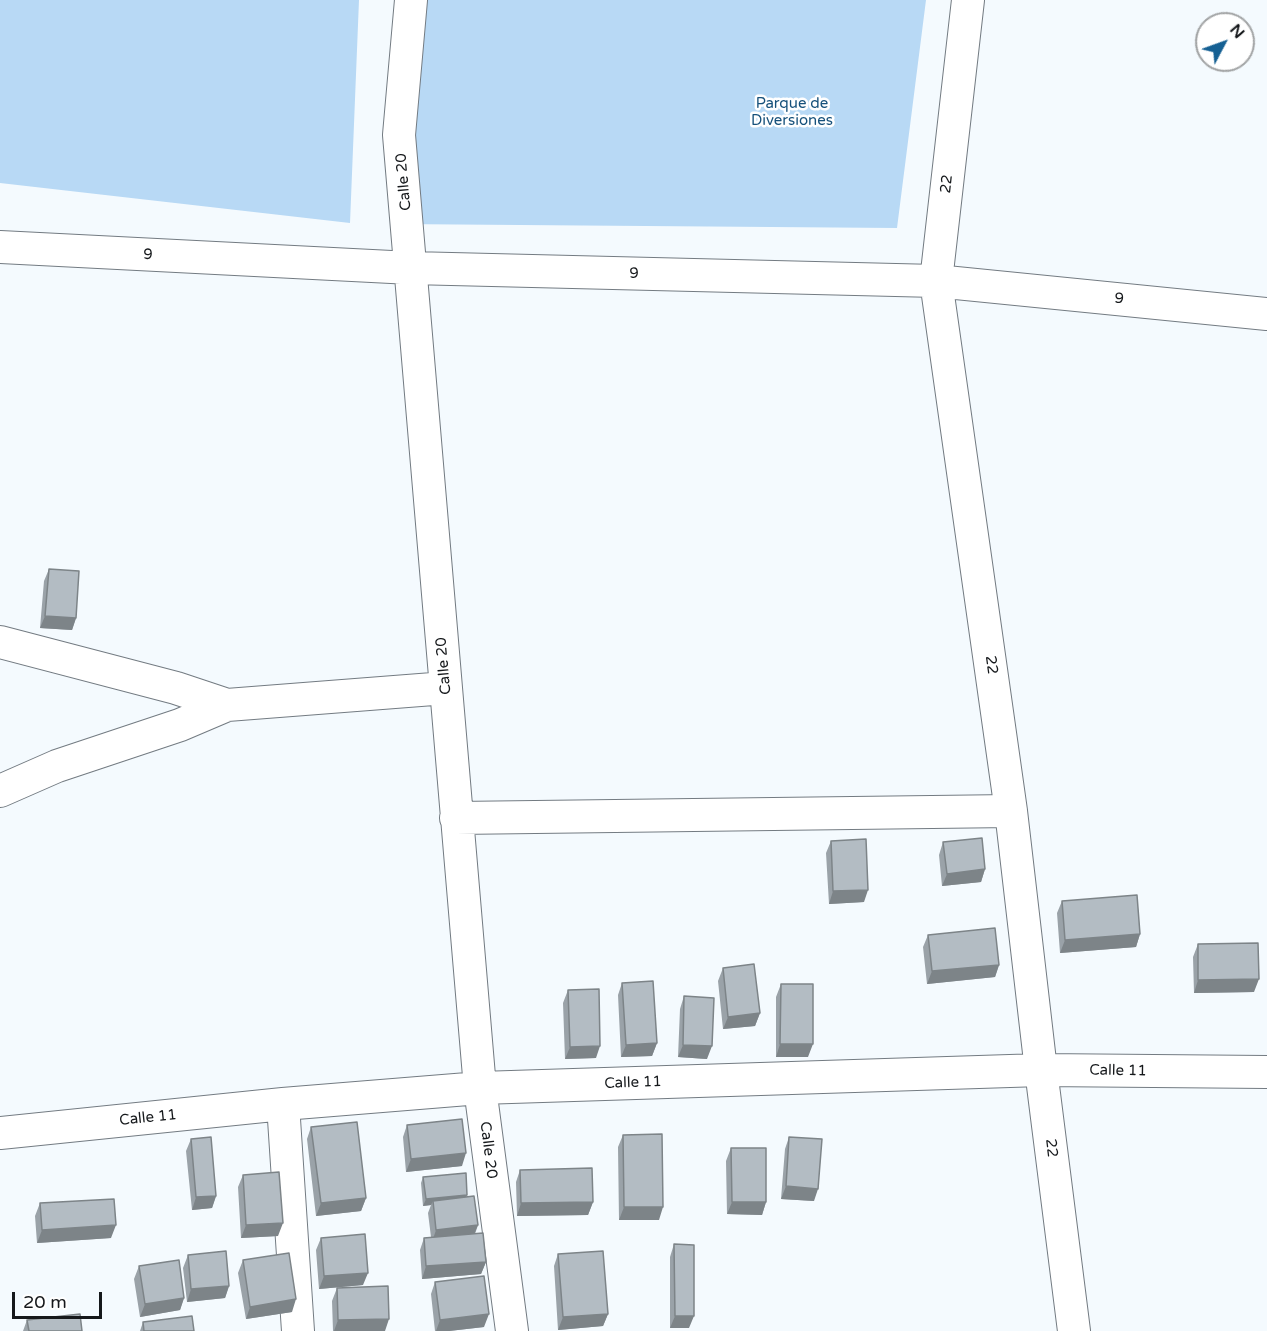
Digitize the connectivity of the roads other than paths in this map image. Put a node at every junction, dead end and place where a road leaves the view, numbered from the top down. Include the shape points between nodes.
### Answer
1 (411, 0) edge
2 (968, 0) edge
3 (0, 247) edge
4 (411, 268) junction
5 (936, 281) junction
6 (1267, 314) edge
7 (0, 642) edge
8 (446, 688) junction
9 (227, 705) junction
10 (0, 791) edge
11 (1011, 811) junction
12 (456, 819) junction
13 (1041, 1070) junction
14 (1267, 1072) edge
15 (480, 1088) junction
16 (283, 1104) junction
17 (0, 1132) edge
18 (298, 1331) edge
19 (512, 1331) edge
20 (1074, 1331) edge

1 - 4 street, Calle 20 via 399,135
2 - 5 street, 22
3 - 4 street, 9
4 - 5 street, 9
4 - 8 street, Calle 20
5 - 6 street, 9
5 - 11 street, 22
7 - 9 street
8 - 9 street
8 - 12 street, Calle 20
9 - 10 street via 180,725 57,765
11 - 12 street
11 - 13 street, 22
12 - 15 street, Calle 20
13 - 14 street, Calle 11
13 - 15 street, Calle 11
13 - 20 street, 22
15 - 16 street, Calle 11
15 - 19 street, Calle 20
16 - 17 street, Calle 11
16 - 18 street

